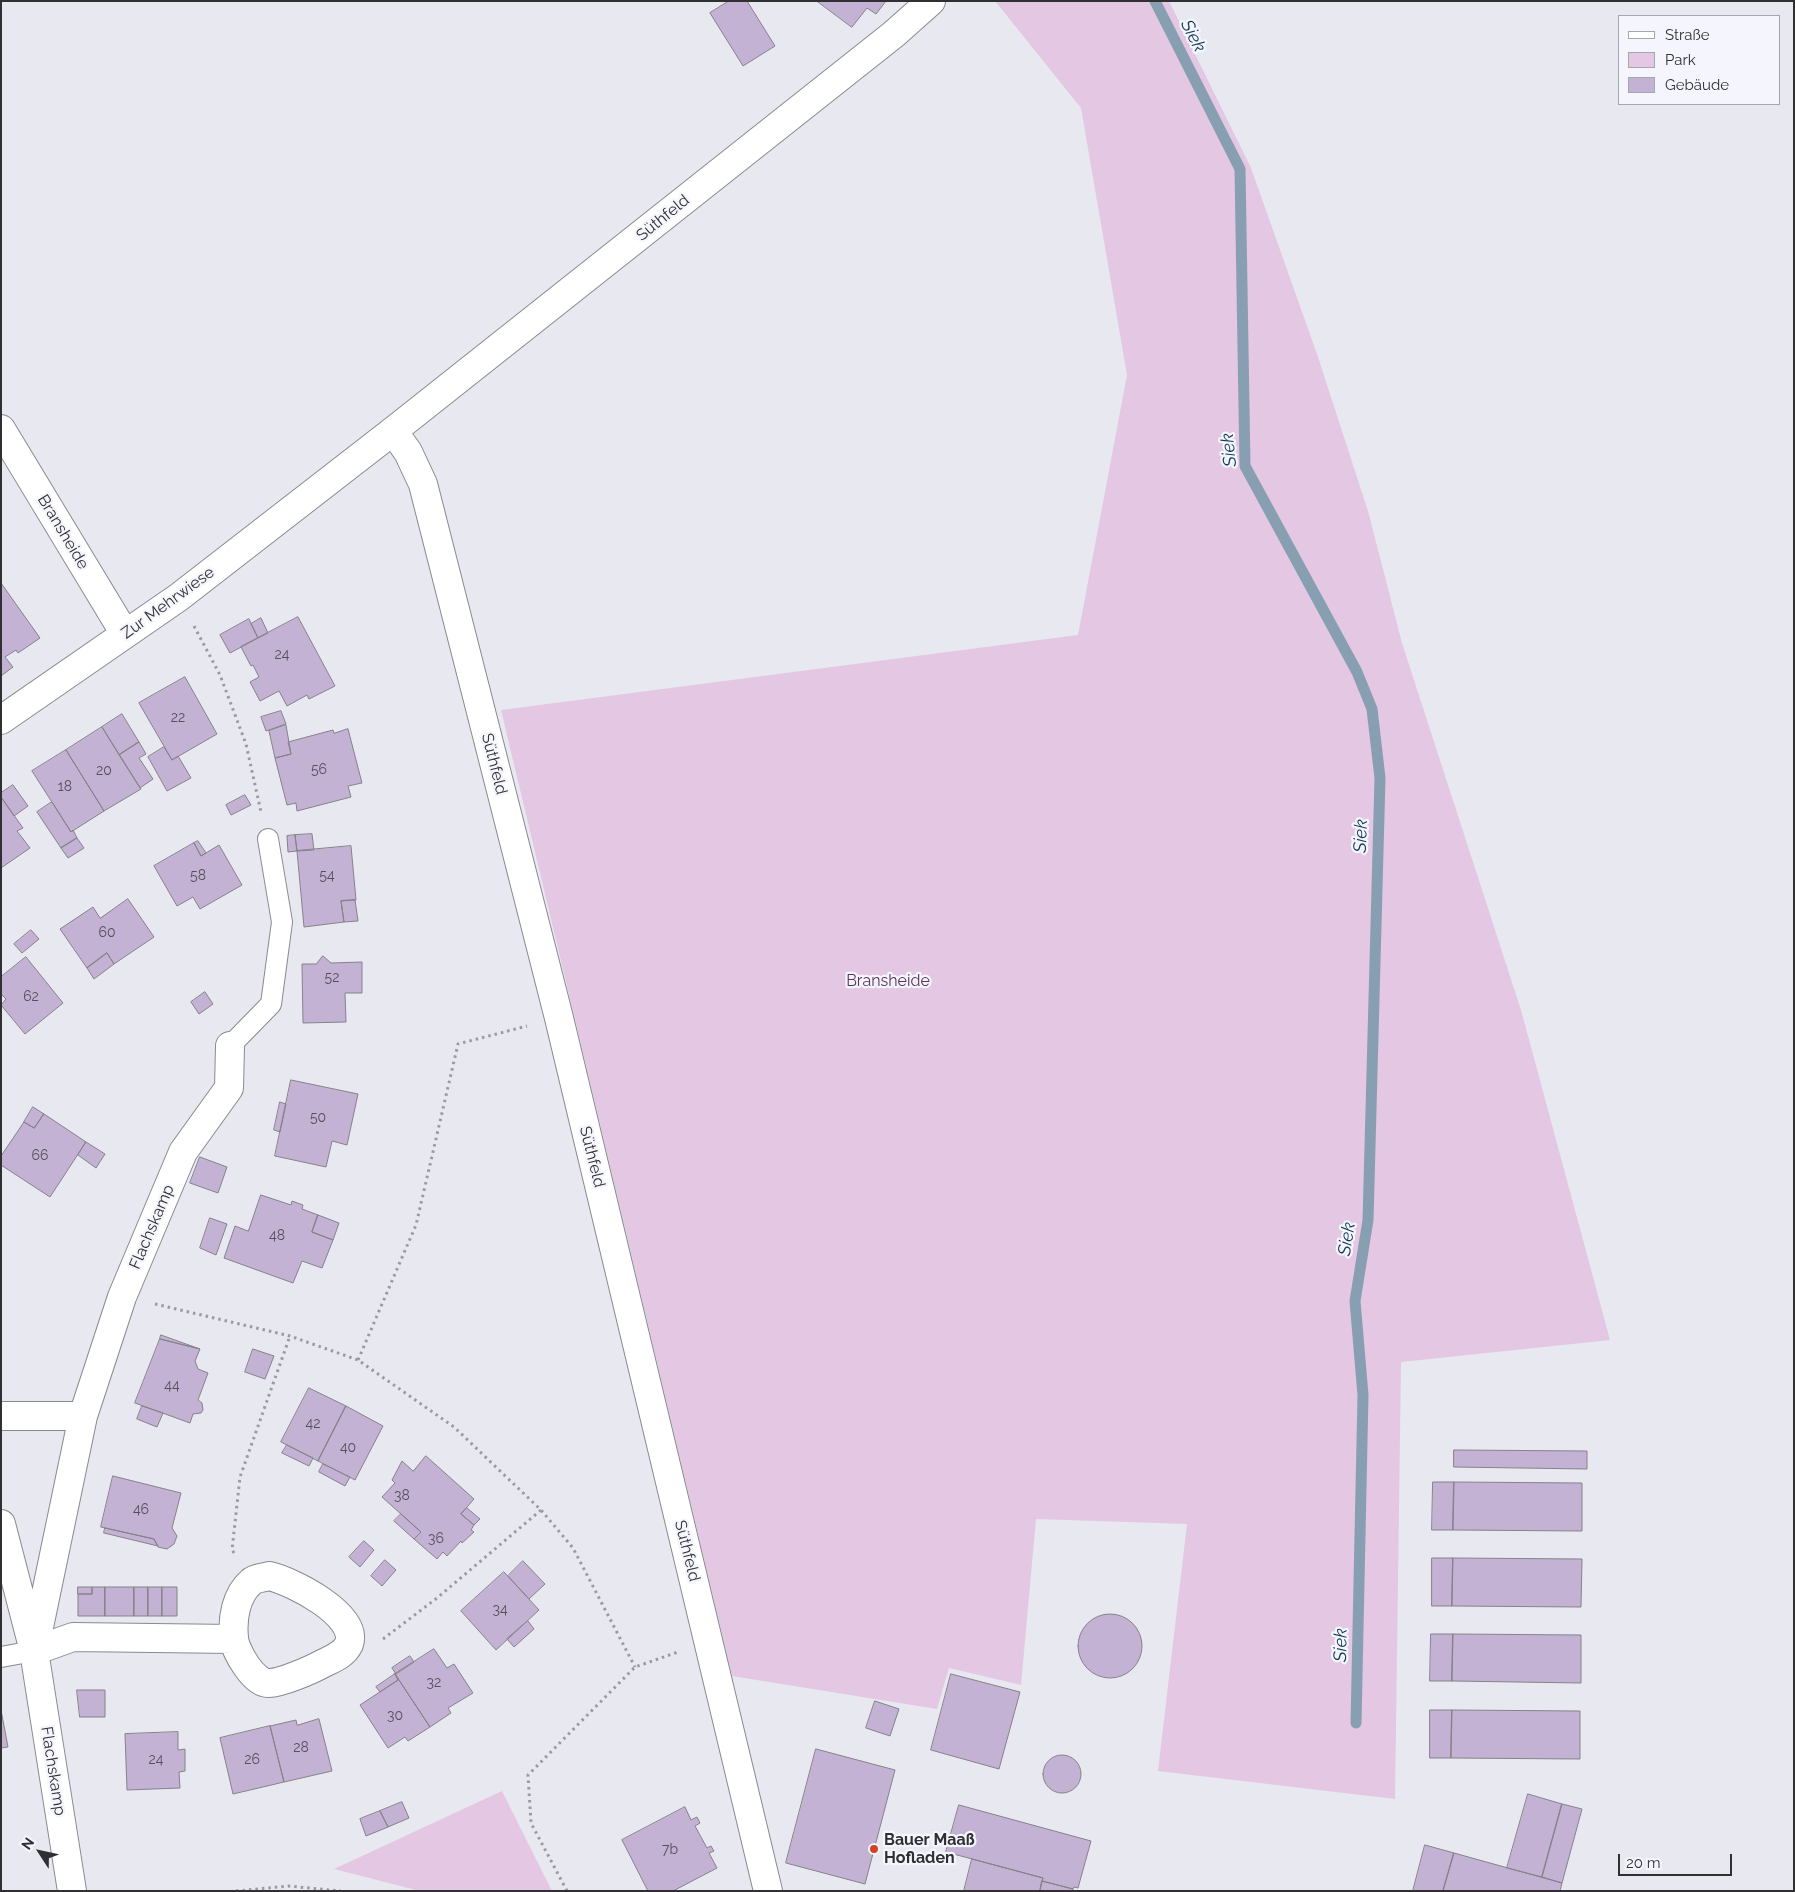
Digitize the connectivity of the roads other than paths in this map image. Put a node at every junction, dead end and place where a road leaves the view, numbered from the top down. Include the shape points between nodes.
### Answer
1 (931, 1) edge
2 (1, 429) edge
3 (392, 431) junction
4 (331, 479) joint
5 (125, 634) junction
6 (1, 720) edge
7 (268, 839) road end
8 (230, 1046) joint
9 (1, 1416) edge
10 (83, 1416) junction
11 (1, 1524) edge
12 (234, 1639) junction
13 (34, 1651) junction
14 (1, 1657) edge
15 (72, 1891) edge
16 (768, 1891) edge

1 - 3 street, Süthfeld via 894,34
2 - 5 street, Bransheide
3 - 4 street, Süthfeld
3 - 16 street, Süthfeld via 408,452 423,484 559,1018
4 - 5 street, Zur Mehrwiese via 179,597
5 - 6 street, Zur Mehrwiese
7 - 8 lane via 282,922 271,1004
8 - 10 street, Flachskamp via 229,1088 183,1152 122,1297
9 - 10 street
10 - 13 street, Flachskamp
11 - 13 street, Flachskamp
12 - 12 street via 240,1594 253,1580 269,1576 281,1578 313,1596 342,1617 350,1631 349,1644 343,1653 310,1671 268,1683 256,1679 247,1668
12 - 13 street via 73,1637
13 - 14 lane
13 - 15 street, Flachskamp

